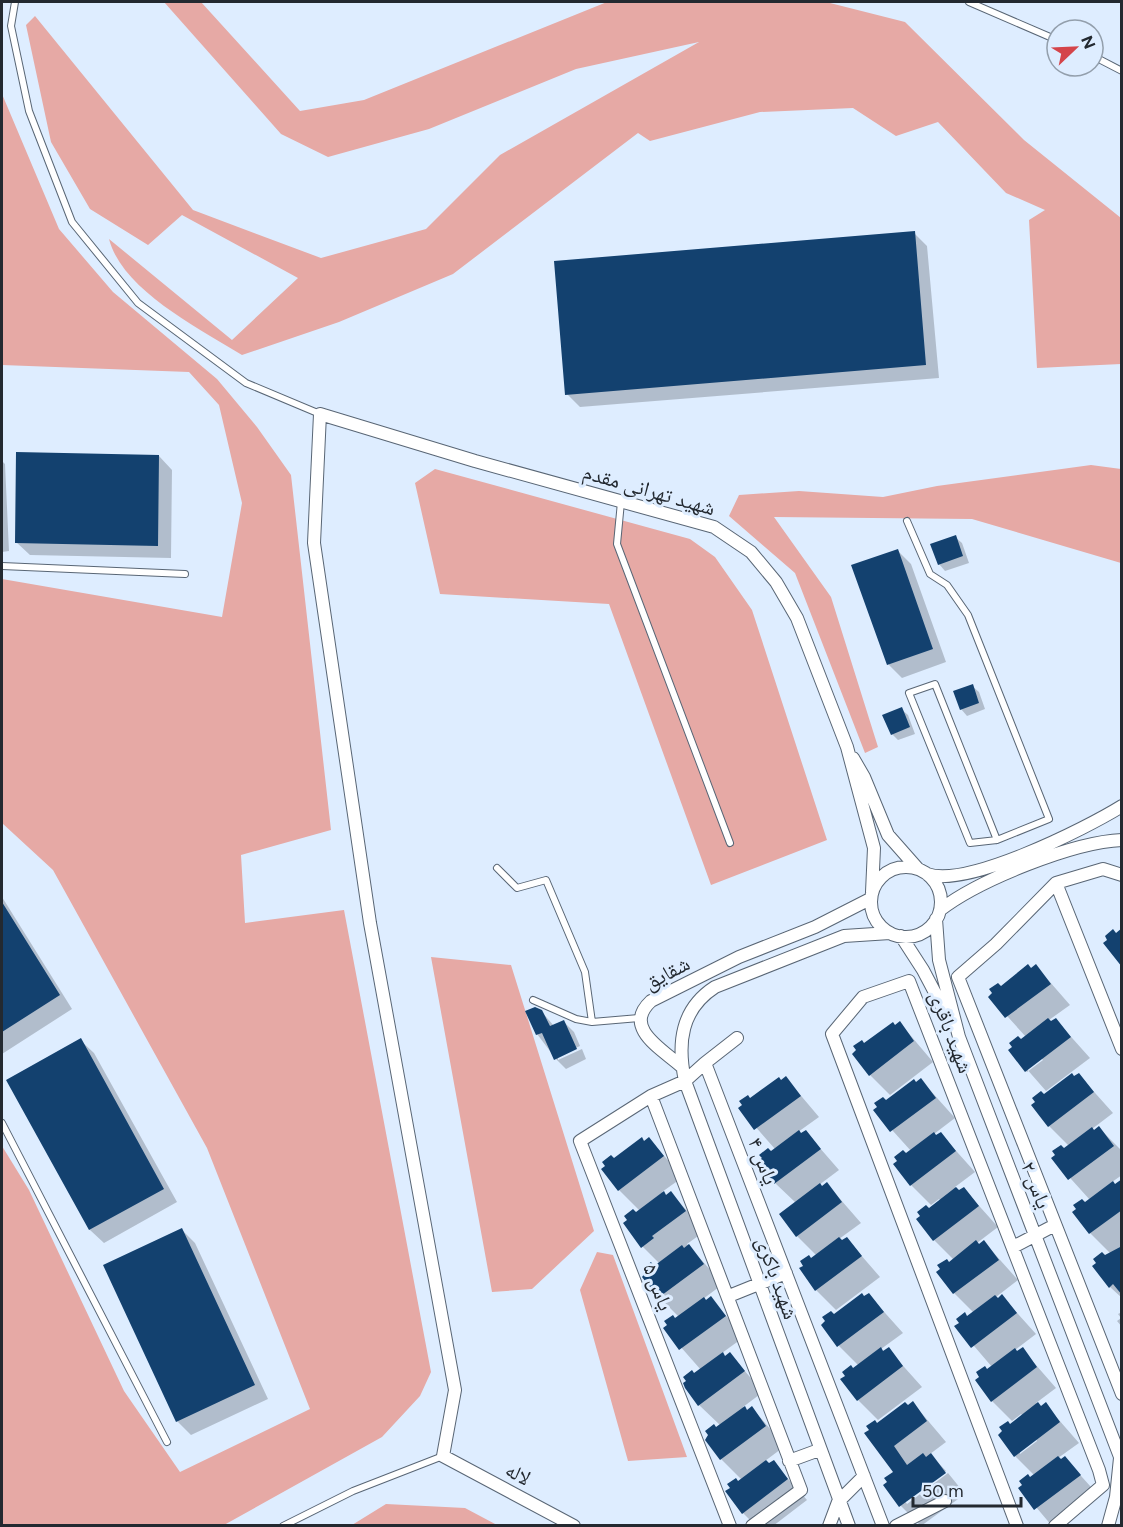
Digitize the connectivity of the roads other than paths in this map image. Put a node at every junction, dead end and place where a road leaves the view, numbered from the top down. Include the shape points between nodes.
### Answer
1 (15, 2) edge
2 (969, 2) edge
3 (1045, 35) edge
4 (1105, 62) edge
5 (1122, 71) edge
6 (320, 414) junction
7 (621, 502) junction
8 (907, 521) dead end
9 (2, 566) edge
10 (185, 574) dead end
11 (847, 747) junction
12 (1122, 806) edge
13 (997, 840) junction
14 (1122, 840) edge
15 (730, 843) dead end
16 (497, 868) dead end
17 (923, 872) junction
18 (1122, 874) edge
19 (1056, 883) junction
20 (871, 896) junction
21 (938, 914) junction
22 (895, 935) junction
23 (958, 976) junction
24 (944, 981) junction
25 (928, 982) junction
26 (914, 990) junction
27 (533, 1000) dead end
28 (639, 1018) junction
29 (592, 1022) junction
30 (737, 1038) dead end
31 (959, 1038) junction
32 (1122, 1049) edge
33 (705, 1063) junction
34 (682, 1068) junction
35 (685, 1081) junction
36 (651, 1096) junction
37 (2, 1123) edge
38 (1055, 1225) junction
39 (1035, 1236) junction
40 (1013, 1247) junction
41 (786, 1273) junction
42 (758, 1284) junction
43 (729, 1296) junction
44 (1122, 1394) edge
45 (167, 1442) dead end
46 (819, 1450) junction
47 (443, 1456) junction
48 (1121, 1459) edge
49 (789, 1461) junction
50 (1100, 1470) junction
51 (864, 1476) junction
52 (945, 1500) dead end
53 (838, 1502) junction
54 (284, 1526) edge
55 (574, 1526) edge
56 (730, 1526) edge
57 (752, 1526) edge
58 (829, 1526) edge
59 (849, 1526) edge
60 (884, 1526) edge
61 (896, 1526) edge
62 (1017, 1526) edge
63 (1055, 1526) edge
64 (1108, 1526) edge

1 - 6 lane via 11,26 29,111 72,222 138,303 246,382
2 - 3 lane
4 - 5 lane
6 - 7 street, شهید تهرانی مقدم
6 - 47 street via 314,543 369,923 455,1390
7 - 11 street, شهید تهرانی مقدم via 714,527 751,552 776,582 797,618
7 - 15 lane via 617,544
8 - 13 lane via 930,574 947,585 968,615 1049,819
9 - 10 lane
11 - 17 street, شهید تهرانی مقدم via 888,835
11 - 20 street, شهید تهرانی مقدم via 874,848
12 - 17 street via 1061,838 971,873 938,878
13 - 13 lane via 934,684 909,693 970,843
14 - 21 street via 1061,852 970,890
16 - 29 lane via 517,888 546,880 585,972
17 - 20 street via 900,867 891,870 876,883
17 - 21 street via 936,884 940,897
18 - 19 street via 1103,868
19 - 23 street
19 - 32 street
20 - 22 street via 875,919
20 - 28 street, شقایق via 815,927 739,957 651,1001
21 - 22 street via 921,933
21 - 24 street, یاس ۲
22 - 25 street
22 - 34 street, شقایق via 844,936 715,987 691,1008 680,1040
23 - 24 street
23 - 38 street
24 - 31 street, یاس ۲
25 - 26 street
25 - 31 street
26 - 40 street, شهید باقری
26 - 62 street, شهید باقری via 909,981 863,997 832,1034
27 - 29 lane
28 - 29 lane
28 - 34 street, شقایق via 646,1035
30 - 33 street
31 - 39 street, یاس ۲
33 - 35 street
33 - 41 street, یاس ۴
34 - 35 street, شهید باکری
35 - 36 street, یاس ۵
35 - 42 street, شهید باکری
36 - 43 street
36 - 56 street, یاس ۵ via 580,1142
37 - 45 lane
38 - 39 street
38 - 44 street
39 - 40 street
39 - 48 street, یاس ۲
40 - 50 street, شهید باقری
41 - 42 street
41 - 51 street, یاس ۴
42 - 43 street
42 - 46 street, شهید باکری
43 - 49 street
46 - 49 street
46 - 53 street, شهید باکری
47 - 54 lane via 353,1491
47 - 55 street, لاله
48 - 50 street
48 - 64 street, یاس ۲
49 - 57 street via 801,1491
50 - 63 street via 1103,1485
51 - 53 street
51 - 60 street, یاس ۴
52 - 61 street
53 - 58 street
53 - 59 street, شهید باکری

